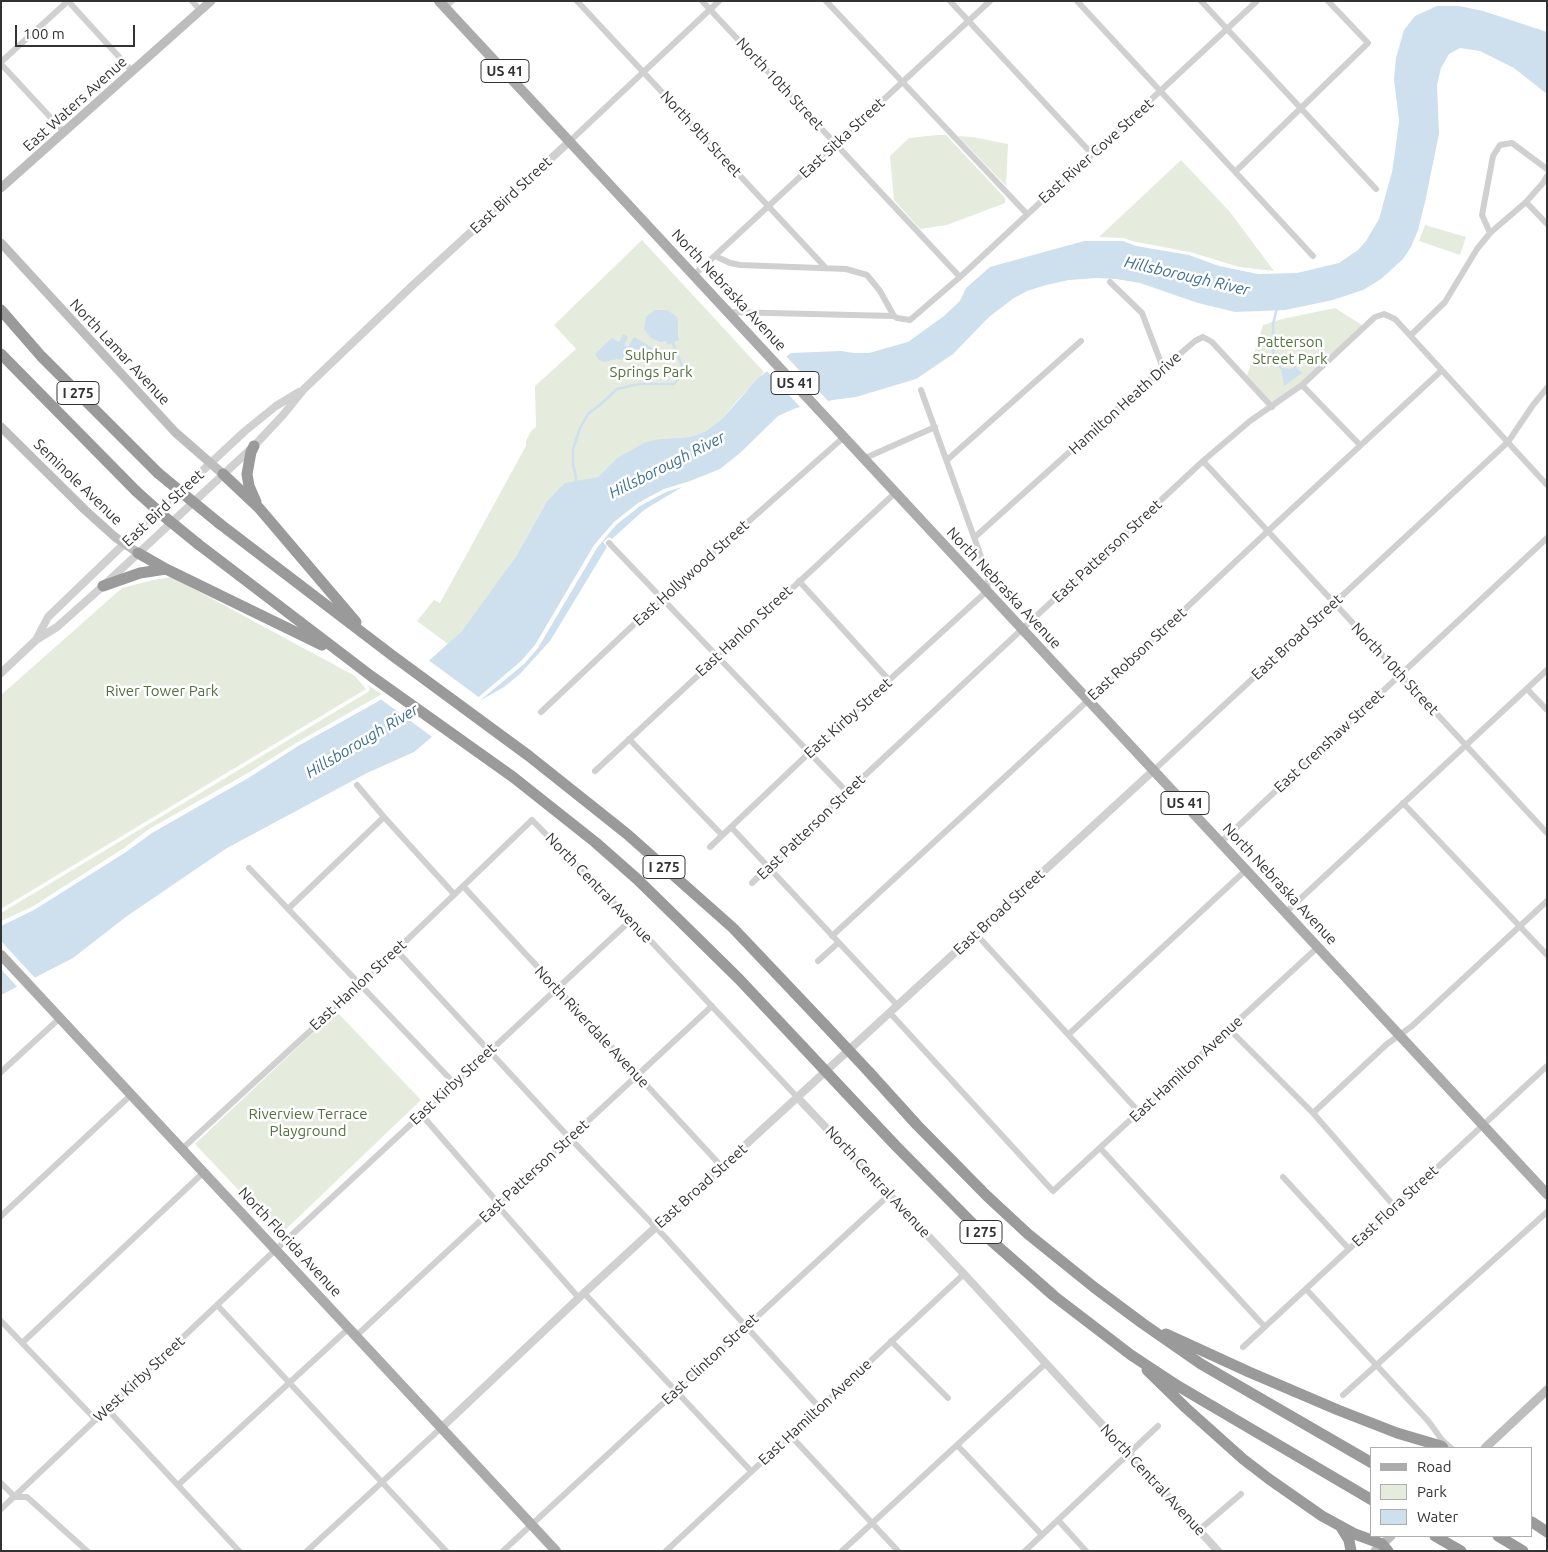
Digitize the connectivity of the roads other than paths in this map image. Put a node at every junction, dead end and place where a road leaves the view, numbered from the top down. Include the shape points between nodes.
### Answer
1 (68, 1) edge
2 (192, 1) edge
3 (211, 1) edge
4 (577, 1) edge
5 (702, 1) edge
6 (719, 1) edge
7 (826, 1) edge
8 (950, 1) edge
9 (990, 1) edge
10 (1077, 1) edge
11 (1201, 1) edge
12 (1257, 1) edge
13 (1328, 1) edge
14 (445, 3) edge
15 (710, 10) junction
16 (201, 11) junction
17 (968, 21) junction
18 (1227, 29) junction
19 (1, 63) edge
20 (132, 72) junction
21 (643, 72) junction
22 (902, 83) junction
23 (1161, 92) junction
24 (1302, 108) junction
25 (64, 132) junction
26 (570, 140) junction
27 (835, 143) junction
28 (1092, 154) junction
29 (1547, 169) edge
30 (1236, 171) junction
31 (1547, 176) edge
32 (1, 188) edge
33 (1376, 189) dead end
34 (1526, 202) junction
35 (768, 206) junction
36 (1027, 214) junction
37 (1547, 224) edge
38 (1490, 233) junction
39 (1, 243) edge
40 (715, 256) junction
41 (1313, 256) dead end
42 (824, 267) junction
43 (694, 275) junction
44 (960, 277) junction
45 (1110, 282) dead end
46 (1, 310) edge
47 (728, 312) junction
48 (894, 316) junction
49 (1411, 335) junction
50 (1081, 341) dead end
51 (1, 354) edge
52 (1163, 368) junction
53 (1441, 371) junction
54 (1302, 385) junction
55 (304, 388) junction
56 (1547, 388) edge
57 (921, 390) dead end
58 (1272, 407) junction
59 (1, 427) edge
60 (935, 427) junction
61 (844, 437) junction
62 (1508, 442) junction
63 (254, 446) junction
64 (1360, 446) junction
65 (864, 459) junction
66 (947, 460) junction
67 (1203, 461) junction
68 (210, 463) junction
69 (223, 474) junction
70 (1547, 485) edge
71 (894, 493) junction
72 (259, 508) junction
73 (1268, 531) junction
74 (975, 537) junction
75 (1547, 538) edge
76 (609, 543) dead end
77 (124, 544) junction
78 (138, 553) junction
79 (166, 569) junction
80 (799, 581) junction
81 (103, 586) junction
82 (987, 591) junction
83 (662, 598) junction
84 (1334, 603) junction
85 (1023, 630) junction
86 (370, 638) junction
87 (36, 640) junction
88 (343, 655) junction
89 (718, 655) junction
90 (1547, 670) edge
91 (1, 673) edge
92 (1400, 675) junction
93 (890, 680) junction
94 (1527, 689) junction
95 (1089, 700) junction
96 (1547, 710) edge
97 (541, 712) dead end
98 (629, 739) junction
99 (1465, 745) junction
100 (809, 753) junction
101 (1154, 770) junction
102 (595, 771) dead end
103 (357, 785) dead end
104 (847, 792) junction
105 (1403, 803) junction
106 (384, 818) junction
107 (532, 820) joint
108 (730, 828) junction
109 (1547, 833) edge
110 (722, 835) junction
111 (1221, 842) junction
112 (710, 847) dead end
113 (249, 868) dead end
114 (768, 868) junction
115 (1246, 870) junction
116 (752, 883) dead end
117 (464, 886) junction
118 (454, 894) junction
119 (1547, 901) edge
120 (288, 909) junction
121 (1286, 912) junction
122 (631, 920) junction
123 (1520, 926) junction
124 (976, 934) junction
125 (832, 936) junction
126 (838, 943) junction
127 (1318, 947) junction
128 (396, 950) junction
129 (1, 955) edge
130 (1547, 955) edge
131 (818, 962) dead end
132 (360, 985) junction
133 (557, 988) junction
134 (712, 1006) junction
135 (898, 1006) junction
136 (890, 1013) junction
137 (60, 1017) junction
138 (1229, 1029) junction
139 (1069, 1034) junction
140 (1400, 1035) junction
141 (490, 1050) junction
142 (1547, 1066) edge
143 (1, 1072) edge
144 (637, 1076) junction
145 (454, 1083) junction
146 (132, 1094) junction
147 (798, 1098) junction
148 (1139, 1112) junction
149 (1313, 1113) junction
150 (421, 1114) junction
151 (1483, 1125) junction
152 (570, 1138) junction
153 (183, 1148) junction
154 (1100, 1148) junction
155 (722, 1167) junction
156 (204, 1172) junction
157 (1283, 1177) dead end
158 (890, 1194) junction
159 (1547, 1194) edge
160 (498, 1205) junction
161 (1395, 1207) junction
162 (1547, 1212) edge
163 (1, 1216) edge
164 (656, 1228) junction
165 (276, 1249) junction
166 (1350, 1249) junction
167 (964, 1274) junction
168 (1306, 1289) junction
169 (582, 1296) junction
170 (217, 1305) junction
171 (1, 1321) edge
172 (1142, 1324) junction
173 (746, 1326) junction
174 (1265, 1327) junction
175 (352, 1332) junction
176 (892, 1341) junction
177 (22, 1343) junction
178 (1243, 1347) dead end
179 (1132, 1355) junction
180 (1046, 1363) junction
181 (1375, 1365) junction
182 (290, 1382) junction
183 (1547, 1390) edge
184 (676, 1391) junction
185 (1343, 1395) dead end
186 (948, 1398) dead end
187 (820, 1408) junction
188 (107, 1410) junction
189 (96, 1420) junction
190 (1158, 1426) dead end
191 (441, 1428) junction
192 (790, 1435) junction
193 (957, 1445) junction
194 (1442, 1447) edge
195 (1450, 1447) edge
196 (1485, 1447) edge
197 (1128, 1453) junction
198 (1370, 1462) edge
199 (751, 1471) junction
200 (382, 1482) junction
201 (1, 1483) edge
202 (178, 1485) junction
203 (1241, 1494) dead end
204 (15, 1497) junction
205 (1367, 1497) edge
206 (1, 1509) edge
207 (1058, 1520) junction
208 (872, 1523) junction
209 (1533, 1523) edge
210 (532, 1524) junction
211 (1340, 1526) junction
212 (1199, 1530) junction
213 (1547, 1532) edge
214 (1042, 1535) junction
215 (1390, 1537) edge
216 (1500, 1537) edge
217 (1438, 1538) edge
218 (1382, 1549) edge
219 (87, 1551) edge
220 (240, 1551) edge
221 (307, 1551) edge
222 (446, 1551) edge
223 (503, 1551) edge
224 (556, 1551) edge
225 (666, 1551) edge
226 (842, 1551) edge
227 (898, 1551) edge
228 (1025, 1551) edge
229 (1086, 1551) edge
230 (1218, 1551) edge
231 (1351, 1551) edge
232 (1460, 1551) edge
233 (1524, 1551) edge

1 - 19 street
1 - 20 street
2 - 16 street
3 - 16 main road, East Waters Avenue
4 - 21 street, North 9th Street
5 - 15 street, North 10th Street
6 - 15 street, East Bird Street
7 - 22 street
8 - 17 street
9 - 17 street, East Sitka Street
10 - 23 street
11 - 18 street
12 - 18 street, East River Cove Street
13 - 24 street via 1368,43
14 - 26 main road, North Nebraska Avenue / US 41
15 - 21 street, East Bird Street
15 - 27 street, North 10th Street
16 - 20 main road, East Waters Avenue
17 - 22 street, East Sitka Street
17 - 28 street
18 - 23 street, East River Cove Street
18 - 24 street
19 - 25 street
20 - 25 main road, East Waters Avenue
21 - 26 street, East Bird Street
21 - 35 street, North 9th Street
22 - 27 street, East Sitka Street
22 - 36 street
23 - 28 street, East River Cove Street
23 - 30 street
24 - 30 street
24 - 33 street
25 - 32 main road, East Waters Avenue
26 - 43 main road, North Nebraska Avenue / US 41
26 - 55 street, East Bird Street
27 - 35 street, East Sitka Street
27 - 44 street, North 10th Street
28 - 36 street, East River Cove Street
29 - 38 street via 1512,143 1500,145 1493,156 1482,215
30 - 41 street
31 - 34 street
34 - 37 street
34 - 38 street
35 - 40 street, East Sitka Street
35 - 42 street, North 9th Street
36 - 44 street, East River Cove Street
38 - 49 street via 1445,302
39 - 68 main road, North Lamar Avenue via 175,432
40 - 42 street via 740,265
40 - 43 street, East Sitka Street
42 - 48 street via 867,275
43 - 47 main road, North Nebraska Avenue / US 41
44 - 48 street, East River Cove Street via 910,320
45 - 52 street via 1142,313
46 - 86 highway, I 275, bridge via 158,473
47 - 48 street
47 - 61 main road, North Nebraska Avenue / US 41
49 - 53 street
49 - 54 street, East Patterson Street via 1395,319 1384,314 1375,317
50 - 66 street
51 - 88 highway, I 275, bridge via 166,518
52 - 58 street, Hamilton Heath Drive via 1203,337 1212,342
52 - 74 street, Hamilton Heath Drive
53 - 62 street
53 - 64 street, East Robson Street
54 - 58 street, East Patterson Street
54 - 64 street
55 - 63 street, East Bird Street
55 - 68 street, East Bird Street via 276,406
56 - 62 street, East Broad Street
57 - 60 street
58 - 67 street, East Patterson Street via 1250,421
59 - 77 main road, Seminole Avenue
60 - 65 street
60 - 66 street
61 - 65 main road, North Nebraska Avenue / US 41
61 - 83 street, East Hollywood Street
62 - 70 street
62 - 84 street, East Broad Street
63 - 69 street, East Bird Street
63 - 72 highway via 248,465 248,480
64 - 73 street, East Robson Street
65 - 71 main road, North Nebraska Avenue / US 41
66 - 74 street
67 - 73 street, North 10th Street
67 - 85 street, East Patterson Street
68 - 69 main road, North Lamar Avenue
68 - 77 street, East Bird Street
69 - 72 highway
69 - 78 street, East Bird Street
71 - 80 street, East Hanlon Street
71 - 82 main road, North Nebraska Avenue / US 41
72 - 86 highway
73 - 84 street, North 10th Street
73 - 95 street, East Robson Street
74 - 82 street via 988,576
75 - 92 street, East Crenshaw Street
76 - 83 street
77 - 78 main road, Seminole Avenue
77 - 87 street, East Bird Street via 48,617
78 - 79 highway
78 - 81 street, East Bird Street
79 - 81 highway via 140,573
79 - 88 highway
80 - 89 street, East Hanlon Street
80 - 93 street
81 - 87 street, East Bird Street via 57,627
82 - 85 main road, North Nebraska Avenue / US 41
82 - 93 street, East Kirby Street
83 - 89 street
83 - 97 street, East Hollywood Street
84 - 92 street, North 10th Street
84 - 101 street, East Broad Street
85 - 95 main road, North Nebraska Avenue / US 41
85 - 104 street, East Patterson Street
86 - 172 highway, I 275, bridge via 573,790 733,928 923,1131 1007,1215
87 - 91 street, East Bird Street
88 - 179 highway, I 275, bridge via 513,777 637,879 739,978 902,1153 978,1229 1054,1296
89 - 98 street, East Hanlon Street
89 - 100 street
90 - 94 street
92 - 99 street, North 10th Street
92 - 111 street, East Crenshaw Street
93 - 100 street, East Kirby Street
94 - 96 street
94 - 99 street
95 - 101 main road, North Nebraska Avenue / US 41
95 - 125 street, East Robson Street
98 - 102 street, East Hanlon Street
98 - 110 street
99 - 105 street
99 - 109 street, North 10th Street
100 - 104 street
100 - 108 street, East Kirby Street
101 - 111 main road, North Nebraska Avenue / US 41
101 - 124 street, East Broad Street
103 - 106 street
104 - 114 street, East Patterson Street
105 - 121 street
105 - 123 street
106 - 118 street
106 - 120 street
107 - 117 street, East Hanlon Street
107 - 122 street, North Central Avenue
108 - 110 street, East Kirby Street
108 - 114 street
110 - 112 street, East Kirby Street
111 - 115 main road, North Nebraska Avenue / US 41
113 - 120 street
114 - 116 street, East Patterson Street
114 - 125 street
115 - 121 main road, North Nebraska Avenue / US 41
115 - 139 street
117 - 118 street, East Hanlon Street
117 - 133 street, North Riverdale Avenue
118 - 128 street, East Hanlon Street
119 - 123 street
120 - 132 street
121 - 127 main road, North Nebraska Avenue / US 41
122 - 133 street, East Kirby Street
122 - 134 street, North Central Avenue
123 - 130 street
123 - 140 street
124 - 135 street, East Broad Street
124 - 139 street
125 - 126 street
126 - 131 street
126 - 135 street
127 - 138 street, East Hamilton Avenue
127 - 140 main road, North Nebraska Avenue / US 41
128 - 132 street, East Hanlon Street
128 - 141 street
129 - 137 main road, North Florida Avenue
132 - 145 street
132 - 153 street, East Hanlon Street
133 - 141 street, East Kirby Street
133 - 144 street, North Riverdale Avenue
134 - 144 street, East Patterson Street
134 - 147 street, North Central Avenue
135 - 136 street, East Broad Street
136 - 147 street, East Broad Street
136 - 154 street, East Hamilton Avenue via 1053,1191
137 - 143 street
137 - 146 main road, North Florida Avenue
138 - 148 street, East Hamilton Avenue
138 - 149 street
139 - 148 street
140 - 149 street
140 - 151 main road, North Nebraska Avenue / US 41
141 - 145 street, East Kirby Street
141 - 152 street
142 - 151 street, East Flora Street
144 - 152 street, East Patterson Street
144 - 155 street, North Riverdale Avenue
145 - 150 street, East Kirby Street
146 - 153 main road, North Florida Avenue
146 - 163 street
147 - 155 street, East Broad Street
147 - 158 street, North Central Avenue
148 - 154 street, East Hamilton Avenue
149 - 161 street
150 - 160 street
150 - 165 street, East Kirby Street
151 - 159 main road, North Nebraska Avenue / US 41
151 - 161 street, East Flora Street
152 - 160 street, East Patterson Street
152 - 164 street
153 - 156 main road, North Florida Avenue
154 - 174 street
155 - 164 street, East Broad Street
156 - 165 main road, North Florida Avenue
156 - 177 street
157 - 166 street
158 - 167 street, North Central Avenue
158 - 173 street, East Clinton Street
160 - 169 street
160 - 175 street, East Patterson Street
161 - 166 street, East Flora Street
162 - 181 street
164 - 169 street, East Broad Street
164 - 173 street
165 - 170 street, West Kirby Street
165 - 175 main road, North Florida Avenue
166 - 168 street, East Flora Street
167 - 176 street, East Hamilton Avenue
167 - 180 street, North Central Avenue
168 - 174 street, East Flora Street
168 - 181 street
169 - 184 street
169 - 191 street, East Broad Street
170 - 182 street
170 - 188 street, West Kirby Street
171 - 177 street
172 - 194 highway via 1320,1402
172 - 198 highway, I 275 via 1201,1364
173 - 184 street, East Clinton Street
173 - 187 street
174 - 178 street, East Flora Street
175 - 182 street, East Patterson Street
175 - 191 main road, North Florida Avenue
176 - 186 street
176 - 187 street, East Hamilton Avenue
177 - 189 street
179 - 205 highway, I 275 via 1178,1386
179 - 211 highway via 1157,1382 1243,1459
180 - 193 street
180 - 197 street, North Central Avenue
181 - 185 street
181 - 195 street
182 - 200 street
182 - 202 street, East Patterson Street
183 - 196 main road
184 - 199 street
184 - 210 street, East Clinton Street
187 - 192 street, East Hamilton Avenue
188 - 189 street, West Kirby Street
188 - 202 street
189 - 204 street, West Kirby Street
190 - 197 street
191 - 200 street
191 - 210 main road, North Florida Avenue
192 - 199 street, East Hamilton Avenue
192 - 208 street
193 - 208 street
193 - 214 street
197 - 207 street
197 - 212 street, North Central Avenue
199 - 225 street, East Hamilton Avenue
200 - 221 street
200 - 222 street
201 - 204 street
202 - 220 street
203 - 212 street
204 - 206 street, West Kirby Street
204 - 219 street via 27,1497
207 - 214 street
207 - 229 street
208 - 226 street
208 - 227 street
209 - 213 highway
210 - 223 street, East Clinton Street
210 - 224 main road, North Florida Avenue
211 - 218 highway
211 - 231 highway via 1349,1540
212 - 230 street, North Central Avenue
214 - 228 street
215 - 218 main road
216 - 233 highway
217 - 232 highway

